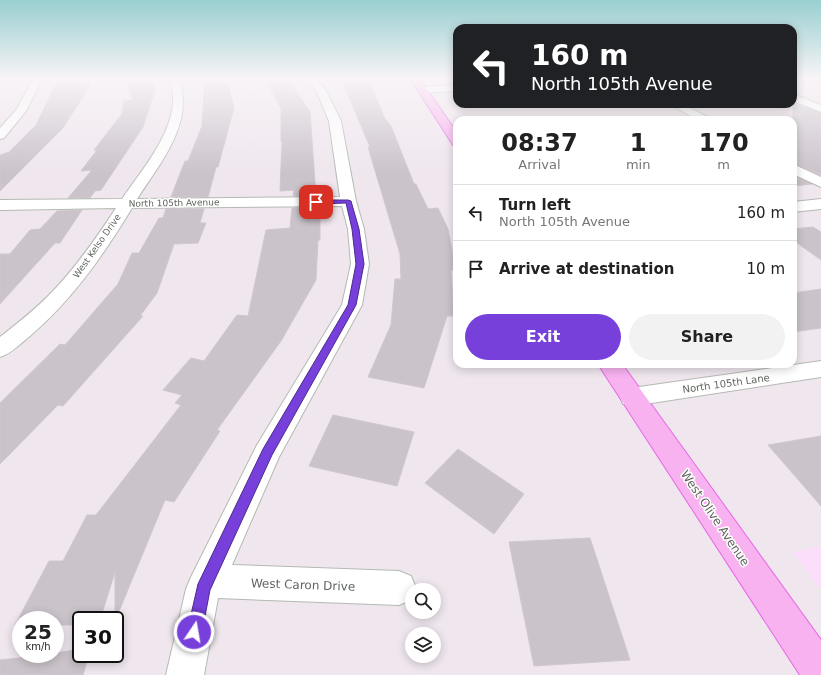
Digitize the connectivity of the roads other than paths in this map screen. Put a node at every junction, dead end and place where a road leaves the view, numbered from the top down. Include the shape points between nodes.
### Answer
1 (22, 110) edge
2 (178, 110) edge
3 (330, 110) edge
4 (435, 110) edge
5 (685, 110) edge
6 (698, 116) edge
7 (0, 135) edge
8 (453, 136) edge
9 (797, 170) edge
10 (821, 183) edge
11 (348, 201) junction
12 (126, 204) junction
13 (821, 204) edge
14 (0, 205) edge
15 (797, 207) edge
16 (0, 349) edge
17 (613, 368) edge
18 (821, 369) edge
19 (632, 397) junction
20 (207, 581) junction
21 (399, 588) dead end
22 (821, 673) edge
23 (185, 675) edge

1 - 7 street
2 - 12 street, West Kelso Drive via 168,137
3 - 11 street via 335,121
4 - 8 main road
5 - 6 street
9 - 10 street
11 - 12 street, North 105th Avenue
11 - 20 street via 356,229 360,264 352,305 267,453
12 - 14 street, North 105th Avenue
12 - 16 street, West Kelso Drive via 67,288 36,320
13 - 15 street
17 - 19 main road, West Olive Avenue
18 - 19 street, North 105th Lane
19 - 22 main road, West Olive Avenue
20 - 21 street, West Caron Drive
20 - 23 street via 203,589

